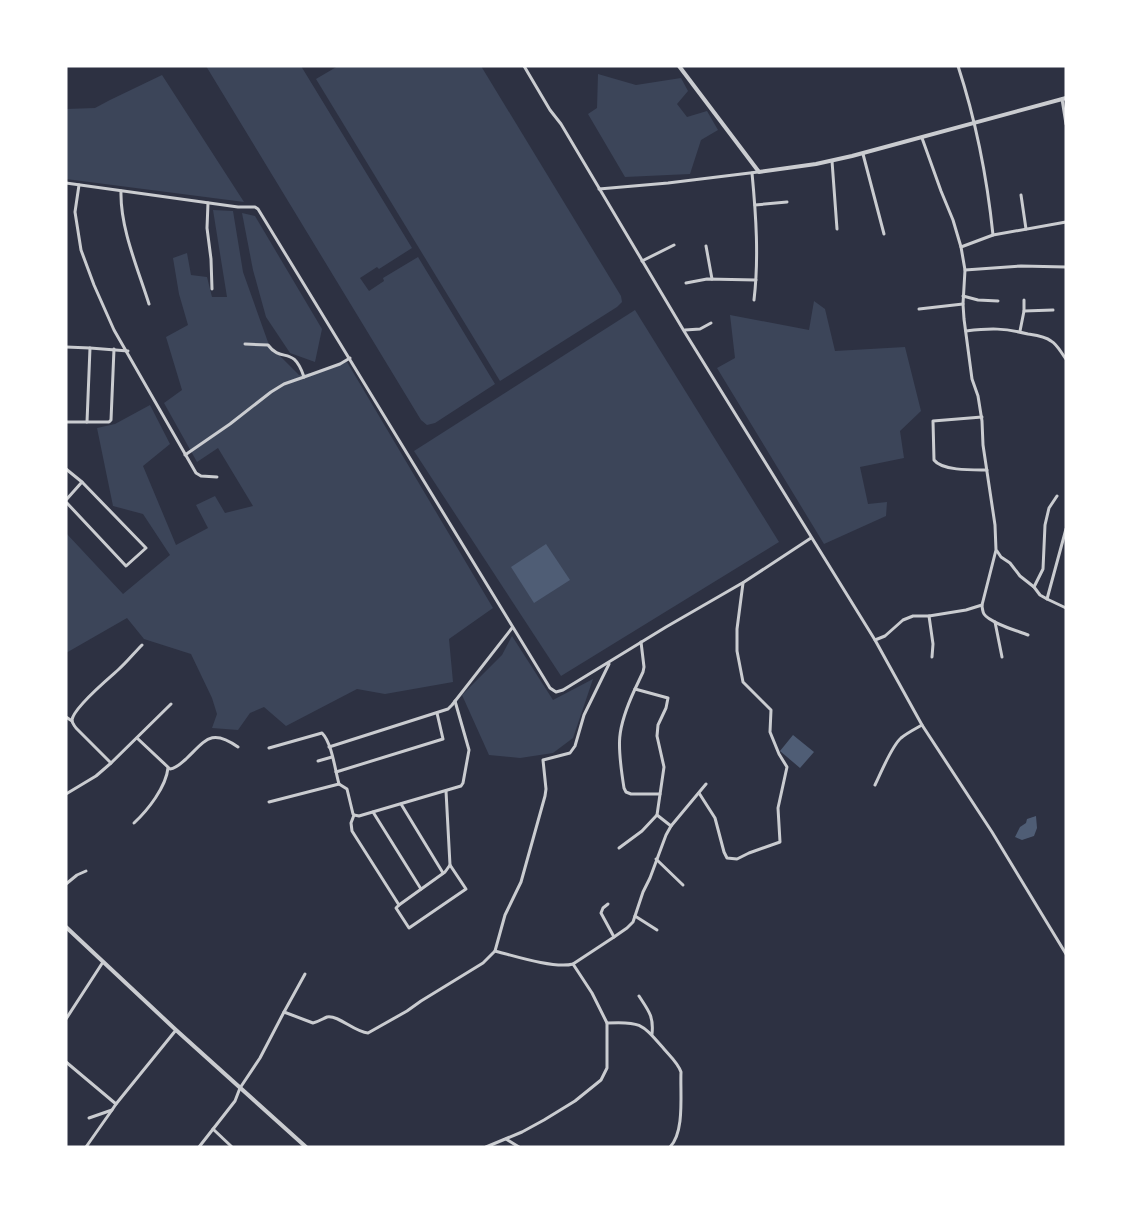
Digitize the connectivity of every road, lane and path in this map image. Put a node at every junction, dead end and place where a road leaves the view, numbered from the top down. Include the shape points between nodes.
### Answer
1 (524, 66) edge
2 (679, 66) edge
3 (958, 66) edge
4 (1064, 98) edge
5 (975, 123) junction
6 (1066, 124) edge
7 (922, 138) junction
8 (863, 154) junction
9 (832, 161) junction
10 (752, 172) junction
11 (759, 172) junction
12 (66, 183) edge
13 (79, 185) junction
14 (599, 189) junction
15 (121, 191) junction
16 (1021, 195) dead end
17 (787, 202) dead end
18 (208, 203) junction
19 (755, 205) junction
20 (1066, 222) edge
21 (837, 229) dead end
22 (1026, 229) junction
23 (884, 234) dead end
24 (993, 235) junction
25 (674, 245) dead end
26 (705, 246) dead end
27 (961, 248) junction
28 (642, 261) junction
29 (1066, 267) edge
30 (965, 270) junction
31 (712, 279) junction
32 (756, 280) junction
33 (686, 283) dead end
34 (212, 289) dead end
35 (963, 296) junction
36 (754, 300) dead end
37 (1024, 300) dead end
38 (998, 301) dead end
39 (149, 304) dead end
40 (963, 304) junction
41 (919, 309) dead end
42 (1053, 310) dead end
43 (1024, 311) junction
44 (711, 323) dead end
45 (684, 331) junction
46 (966, 331) junction
47 (1020, 331) junction
48 (245, 344) dead end
49 (66, 347) edge
50 (90, 348) junction
51 (114, 349) junction
52 (128, 351) junction
53 (350, 358) junction
54 (1066, 359) edge
55 (304, 377) junction
56 (982, 417) junction
57 (66, 422) edge
58 (87, 422) junction
59 (185, 455) junction
60 (66, 469) edge
61 (987, 471) junction
62 (217, 477) dead end
63 (82, 482) junction
64 (1057, 496) dead end
65 (66, 501) edge
66 (1066, 529) edge
67 (811, 538) junction
68 (996, 550) junction
69 (744, 582) junction
70 (1034, 587) junction
71 (1047, 599) junction
72 (982, 605) junction
73 (1066, 608) edge
74 (929, 616) junction
75 (995, 622) junction
76 (513, 628) junction
77 (1028, 635) dead end
78 (875, 640) junction
79 (641, 642) junction
80 (142, 645) dead end
81 (932, 657) dead end
82 (1002, 657) dead end
83 (610, 662) junction
84 (635, 689) junction
85 (455, 701) junction
86 (171, 704) dead end
87 (437, 713) junction
88 (66, 717) edge
89 (72, 721) junction
90 (922, 725) junction
91 (137, 738) junction
92 (238, 747) dead end
93 (329, 747) junction
94 (269, 748) dead end
95 (332, 757) junction
96 (318, 761) dead end
97 (111, 763) junction
98 (168, 768) junction
99 (336, 772) junction
100 (339, 784) junction
101 (706, 784) dead end
102 (875, 784) dead end
103 (446, 791) junction
104 (699, 793) junction
105 (66, 794) edge
106 (660, 794) junction
107 (269, 802) dead end
108 (401, 804) junction
109 (373, 812) junction
110 (657, 815) junction
111 (354, 816) junction
112 (134, 822) dead end
113 (671, 825) junction
114 (619, 848) dead end
115 (656, 859) junction
116 (450, 865) junction
117 (86, 871) dead end
118 (443, 873) junction
119 (66, 884) edge
120 (683, 885) dead end
121 (421, 889) junction
122 (608, 904) dead end
123 (399, 905) junction
124 (635, 916) junction
125 (66, 927) edge
126 (657, 930) dead end
127 (614, 938) junction
128 (495, 951) junction
129 (1066, 954) edge
130 (103, 962) junction
131 (573, 964) junction
132 (305, 974) dead end
133 (639, 996) dead end
134 (284, 1012) junction
135 (66, 1019) edge
136 (607, 1023) junction
137 (176, 1030) junction
138 (652, 1034) junction
139 (66, 1062) edge
140 (240, 1088) junction
141 (116, 1104) junction
142 (112, 1110) junction
143 (89, 1118) dead end
144 (213, 1129) junction
145 (506, 1139) junction
146 (87, 1147) edge
147 (199, 1147) edge
148 (232, 1147) edge
149 (306, 1147) edge
150 (486, 1147) edge
151 (519, 1147) edge
152 (670, 1147) edge

1 - 14 street
2 - 11 street
3 - 5 street
4 - 5 street
4 - 6 street
5 - 7 street
5 - 24 street
7 - 8 street
7 - 27 street
8 - 9 street
8 - 23 street
9 - 11 street
9 - 21 street
10 - 11 street
10 - 14 street
10 - 19 street
12 - 13 street
13 - 15 street
13 - 52 street via 75,212 81,250 114,330
14 - 28 street
15 - 18 street
15 - 39 street via 128,237
16 - 22 street
17 - 19 street
18 - 34 street
18 - 53 street via 258,209
19 - 32 street
20 - 22 street
22 - 24 street
24 - 27 street
25 - 28 street
26 - 31 street
27 - 30 street
28 - 45 street
29 - 30 street
30 - 35 street
31 - 32 street
31 - 33 street
32 - 36 street
35 - 38 street
35 - 40 street
37 - 43 street
40 - 41 street
40 - 46 street
42 - 43 street
43 - 47 street
44 - 45 street
45 - 67 street
46 - 47 street
46 - 56 street
47 - 54 street via 1050,340
48 - 55 street via 268,345 278,354 291,356
49 - 50 street
50 - 51 street
50 - 58 street
51 - 52 street
51 - 58 street via 111,420
52 - 59 street
53 - 55 street
53 - 76 street
55 - 59 street via 271,392
56 - 61 street
56 - 61 street via 933,421 934,460 944,466
57 - 58 street
59 - 62 street via 196,473
60 - 63 street
61 - 68 street
63 - 65 street
63 - 65 street via 146,548 126,566
64 - 70 street via 1049,508 1043,569
66 - 71 street
67 - 69 street
67 - 78 street
68 - 70 street
68 - 72 street
69 - 79 street
69 - 104 street via 737,651 743,682 771,710 770,732 786,767 778,808 780,842 737,859 727,858 715,818
70 - 71 street
71 - 73 street
72 - 74 street
72 - 75 street via 984,615
74 - 78 street via 903,620
74 - 81 street
75 - 77 street
75 - 82 street
76 - 83 street via 556,692
76 - 85 street
78 - 90 street
79 - 83 street
79 - 84 street via 644,667
80 - 89 street via 86,700
83 - 128 street via 587,707 573,750 543,760 545,796 521,882 505,915
84 - 106 street via 668,698 657,736 664,767
84 - 106 street via 619,732 624,788 631,794
85 - 87 street
85 - 103 street via 469,753 463,783
86 - 91 street
87 - 93 street
87 - 99 street via 443,739
88 - 89 street
89 - 97 street
90 - 102 street via 897,742
90 - 129 street
91 - 97 street
91 - 98 street
92 - 98 street via 214,737 178,767
93 - 94 street via 326,736 320,733
93 - 95 street
95 - 96 street
95 - 99 street
97 - 105 street
98 - 112 street via 165,782
99 - 100 street
100 - 107 street
100 - 111 street via 347,789
101 - 104 street
103 - 108 street
103 - 116 street
104 - 113 street
106 - 110 street
108 - 109 street
108 - 118 street
109 - 111 street
109 - 121 street
110 - 113 street
110 - 114 street
111 - 123 street via 352,831
113 - 115 street
115 - 120 street
115 - 124 street
116 - 118 street
116 - 123 street via 466,889 410,928 396,908
117 - 119 street
118 - 121 street
121 - 123 street
122 - 127 street via 601,913
124 - 126 street
124 - 127 street
125 - 130 street
127 - 131 street
128 - 131 street via 555,965
128 - 134 street via 483,963 368,1033 331,1017 313,1023
130 - 135 street
130 - 137 street
131 - 136 street
132 - 134 street
133 - 138 street via 650,1013
134 - 140 street
136 - 138 street via 632,1023
136 - 145 street via 607,1068 601,1080 544,1120
137 - 140 street
137 - 141 street
138 - 152 street via 681,1072 680,1124
139 - 141 street
140 - 144 street
140 - 149 street
141 - 142 street
142 - 143 street
142 - 146 street
144 - 147 street
144 - 148 street
145 - 150 street
145 - 151 street

